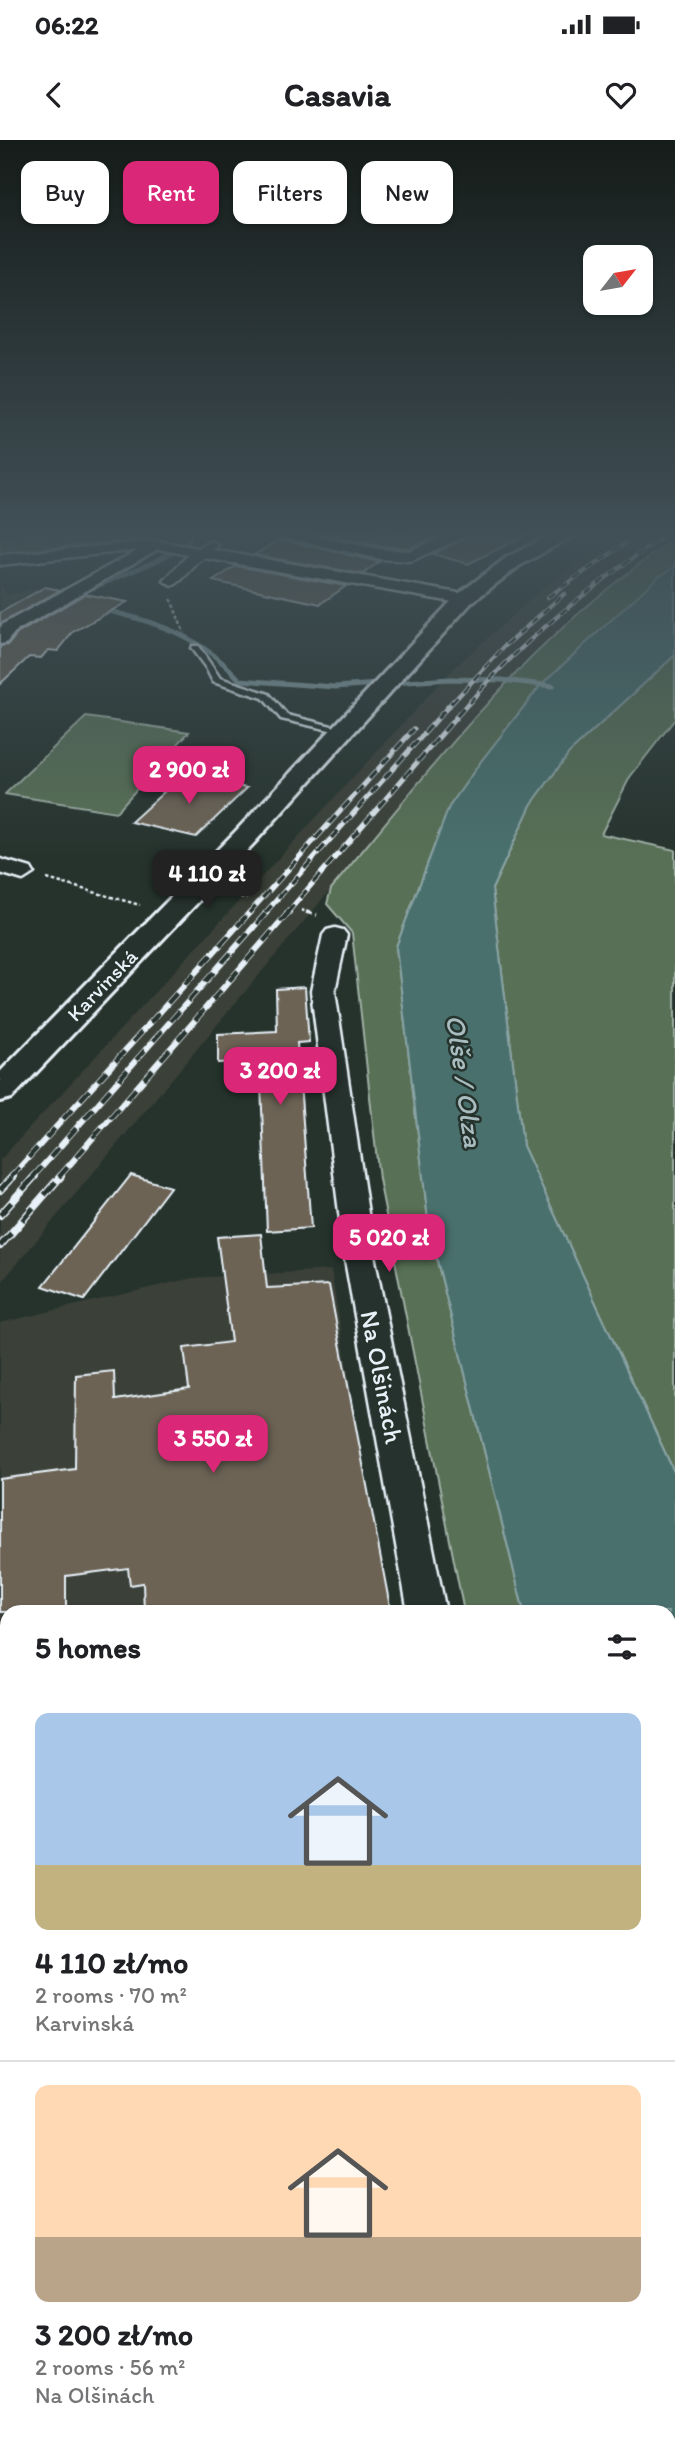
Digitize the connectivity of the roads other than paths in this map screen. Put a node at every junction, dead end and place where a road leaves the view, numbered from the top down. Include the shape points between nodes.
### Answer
1 (425, 642) edge
2 (195, 648) dead end
3 (343, 730) junction
4 (0, 866) edge
5 (23, 873) road end
6 (335, 935) dead end
7 (0, 1091) edge
8 (426, 1605) edge

1 - 3 main road, Karvinská
2 - 3 lane via 216,680 266,696 284,717
3 - 7 main road, Karvinská
4 - 5 street
6 - 8 street, Na Olšinách via 324,1005 360,1260

